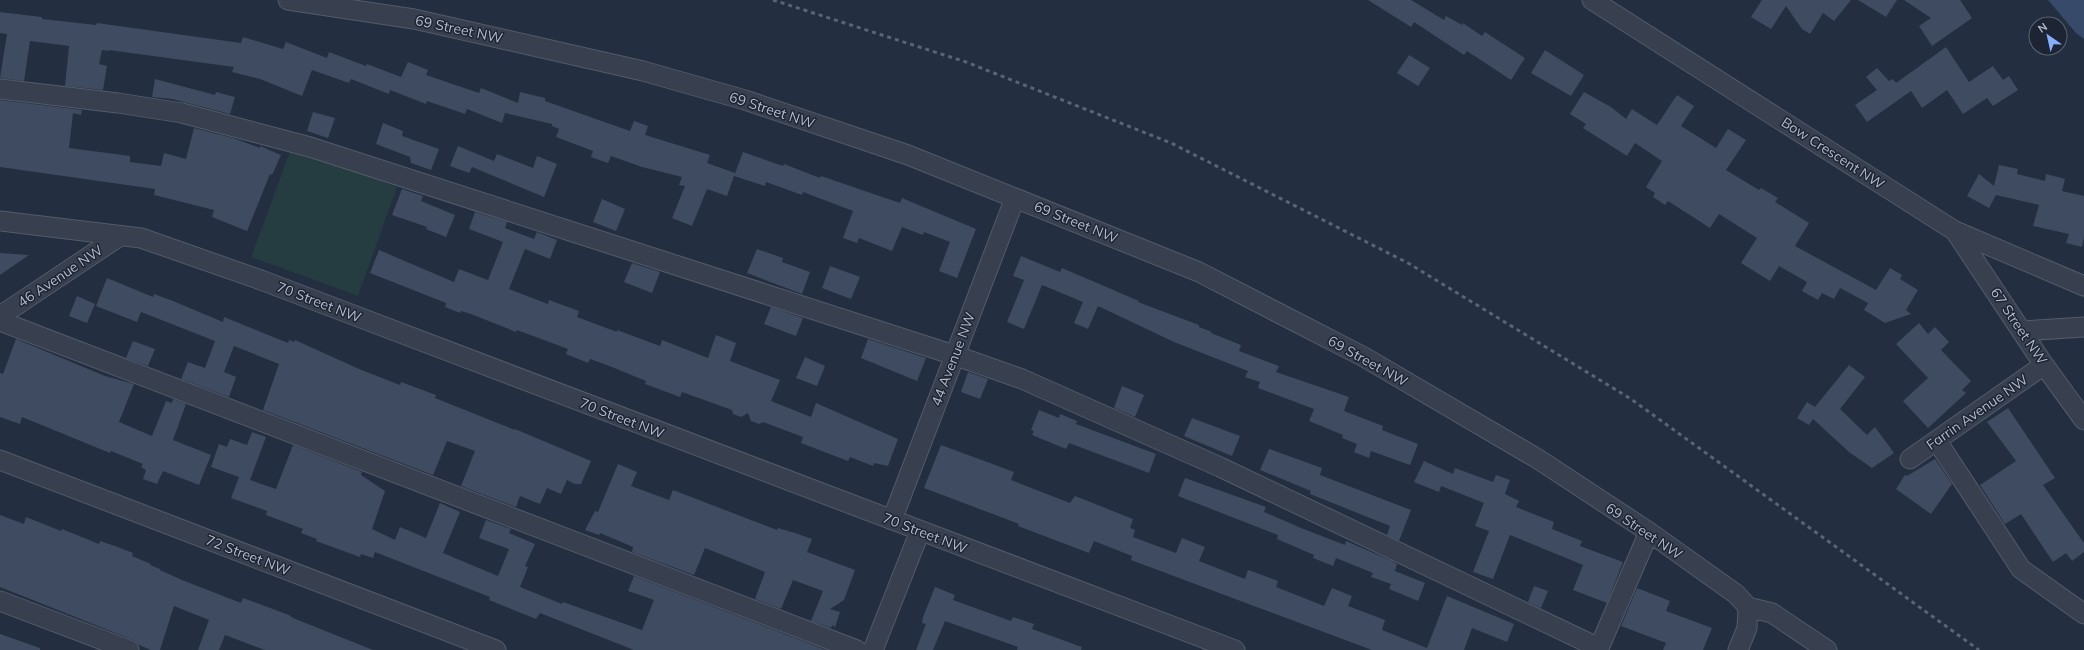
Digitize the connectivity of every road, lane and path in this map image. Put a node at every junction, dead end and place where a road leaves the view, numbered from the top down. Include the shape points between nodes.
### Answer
1 (288, 0) edge
2 (1592, 0) edge
3 (0, 89) edge
4 (1015, 198) junction
5 (0, 221) edge
6 (1955, 231) junction
7 (120, 236) junction
8 (2084, 286) edge
9 (0, 316) edge
10 (0, 321) edge
11 (2084, 327) edge
12 (2022, 330) junction
13 (954, 355) junction
14 (2044, 365) junction
15 (2084, 420) edge
16 (1937, 441) junction
17 (1910, 459) dead end
18 (0, 460) edge
19 (892, 520) junction
20 (920, 531) junction
21 (1649, 532) junction
22 (0, 601) edge
23 (1748, 607) junction
24 (2084, 614) edge
25 (128, 650) edge
26 (496, 650) edge
27 (857, 650) edge
28 (873, 650) edge
29 (1235, 650) edge
30 (1738, 650) edge
31 (1827, 650) edge

1 - 4 street, 69 Street NW via 414,19 644,71 745,100 908,155
2 - 6 street, Bow Crescent NW
3 - 13 street via 182,113 310,147
4 - 13 street, 44 Avenue NW
4 - 21 street, 69 Street NW via 1199,272 1364,357 1538,459
5 - 7 street, 70 Street NW
6 - 8 street, Bow Crescent NW
6 - 12 street, 67 Street NW
7 - 9 street, 46 Avenue NW
7 - 19 street, 70 Street NW via 141,238 261,280
10 - 27 street
11 - 12 street
12 - 14 street, 67 Street NW
13 - 19 street, 44 Avenue NW
13 - 21 street via 1022,379 1220,467 1599,648
14 - 15 street, 67 Street NW
14 - 16 street, Farrin Avenue NW
16 - 17 street, Farrin Avenue NW
16 - 24 street via 2021,569
18 - 26 street, 72 Street NW
19 - 20 street, 70 Street NW
20 - 28 street
20 - 29 street, 70 Street NW
21 - 23 street, 69 Street NW via 1736,594
22 - 25 street
23 - 30 street via 1747,628
23 - 31 street via 1772,613

